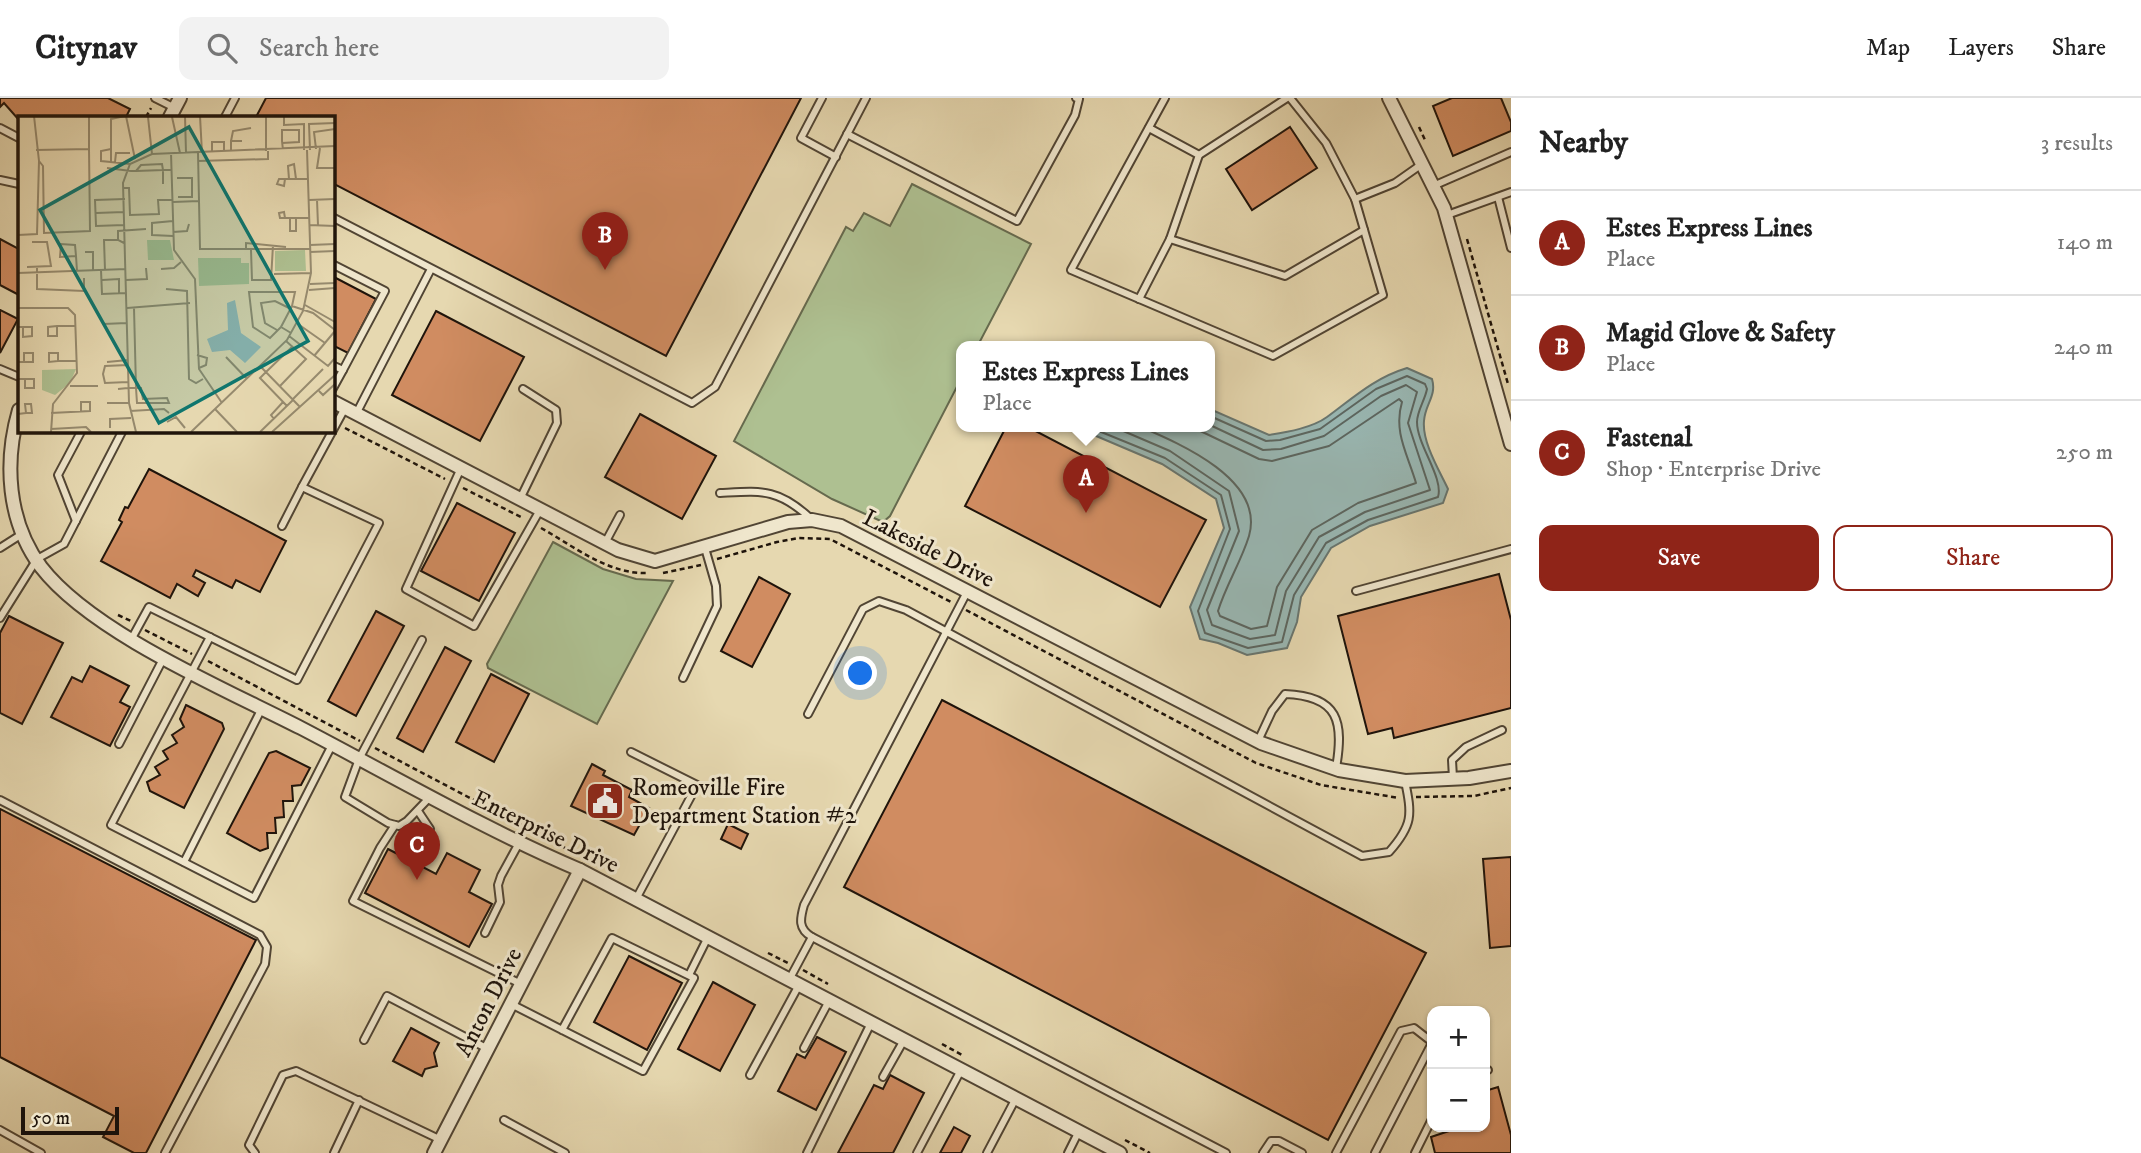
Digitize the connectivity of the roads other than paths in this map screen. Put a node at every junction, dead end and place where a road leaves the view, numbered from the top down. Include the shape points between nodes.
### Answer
1 (155, 98) edge
2 (235, 98) edge
3 (822, 98) edge
4 (866, 98) edge
5 (1076, 98) edge
6 (1165, 98) edge
7 (1288, 98) edge
8 (1390, 99) edge
9 (175, 108) edge
10 (226, 116) edge
11 (0, 128) edge
12 (1149, 128) junction
13 (848, 134) junction
14 (18, 137) edge
15 (1511, 152) edge
16 (1199, 155) junction
17 (836, 157) junction
18 (1422, 164) junction
19 (0, 180) edge
20 (18, 184) edge
21 (1433, 186) junction
22 (1511, 192) edge
23 (1498, 197) junction
24 (1355, 199) junction
25 (1447, 215) junction
26 (334, 219) edge
27 (1364, 230) junction
28 (1170, 239) junction
29 (1511, 248) edge
30 (334, 265) edge
31 (430, 269) junction
32 (1139, 299) junction
33 (334, 366) edge
34 (0, 369) edge
35 (343, 370) junction
36 (18, 377) edge
37 (334, 386) edge
38 (523, 389) dead end
39 (334, 402) edge
40 (351, 411) junction
41 (18, 414) edge
42 (81, 432) edge
43 (122, 432) edge
44 (1510, 435) edge
45 (461, 468) junction
46 (302, 487) junction
47 (5, 490) edge
48 (720, 493) dead end
49 (520, 499) junction
50 (540, 510) junction
51 (620, 515) dead end
52 (811, 520) junction
53 (76, 521) junction
54 (282, 526) dead end
55 (22, 534) junction
56 (605, 543) junction
57 (0, 548) edge
58 (705, 548) junction
59 (1511, 549) edge
60 (37, 559) junction
61 (1356, 591) dead end
62 (967, 592) junction
63 (0, 618) edge
64 (947, 632) junction
65 (210, 637) junction
66 (132, 638) junction
67 (422, 640) dead end
68 (164, 656) junction
69 (191, 672) junction
70 (683, 678) dead end
71 (262, 708) junction
72 (808, 714) dead end
73 (1502, 730) dead end
74 (1258, 741) junction
75 (119, 744) dead end
76 (332, 745) junction
77 (631, 752) dead end
78 (359, 759) junction
79 (1336, 769) junction
80 (1511, 771) edge
81 (1453, 778) junction
82 (1405, 781) junction
83 (430, 797) junction
84 (0, 800) edge
85 (418, 811) junction
86 (391, 824) junction
87 (519, 844) junction
88 (423, 855) dead end
89 (184, 862) junction
90 (580, 870) junction
91 (636, 900) junction
92 (485, 933) dead end
93 (708, 937) junction
94 (812, 937) junction
95 (689, 975) junction
96 (794, 982) junction
97 (521, 984) junction
98 (830, 1001) junction
99 (510, 1004) junction
100 (871, 1023) junction
101 (562, 1030) junction
102 (1427, 1038) edge
103 (364, 1040) dead end
104 (904, 1040) junction
105 (804, 1048) dead end
106 (488, 1049) junction
107 (1427, 1052) edge
108 (961, 1070) junction
109 (750, 1075) dead end
110 (883, 1077) dead end
111 (1016, 1098) junction
112 (359, 1100) junction
113 (504, 1119) dead end
114 (1427, 1129) edge
115 (0, 1130) edge
116 (1079, 1131) junction
117 (441, 1140) junction
118 (1100, 1148) edge
119 (41, 1153) edge
120 (165, 1153) edge
121 (255, 1153) edge
122 (334, 1153) edge
123 (434, 1153) edge
124 (565, 1153) edge
125 (807, 1153) edge
126 (917, 1153) edge
127 (987, 1153) edge
128 (1068, 1153) edge
129 (1120, 1153) edge
130 (1226, 1153) edge
131 (1263, 1153) edge
132 (1302, 1153) edge
133 (1336, 1153) edge
134 (1375, 1153) edge
135 (1415, 1153) edge

1 - 9 lane
2 - 10 lane
3 - 17 lane via 801,138
4 - 13 lane
5 - 13 lane via 1074,115 1017,221
6 - 12 lane
7 - 16 lane
7 - 24 lane via 1326,143
8 - 18 street
11 - 14 lane
12 - 16 lane
12 - 32 lane via 1071,270
13 - 17 lane
15 - 21 lane
16 - 28 lane
17 - 31 lane via 715,387 692,403
18 - 21 street
18 - 24 lane via 1395,183
19 - 20 lane
21 - 25 street
22 - 23 lane
23 - 25 lane
23 - 29 lane
24 - 27 lane
25 - 44 street
26 - 31 lane
27 - 28 lane via 1285,276
27 - 32 lane via 1383,295 1273,356
28 - 32 lane
30 - 35 lane via 385,291
31 - 40 lane
33 - 35 lane
34 - 36 lane
35 - 37 lane
38 - 49 lane via 556,410 557,423
39 - 40 street, Lakeside Drive
40 - 45 street, Lakeside Drive
40 - 46 lane
41 - 47 street, Enterprise Drive
42 - 53 lane via 58,475
43 - 53 lane
45 - 49 street, Lakeside Drive
45 - 50 lane via 406,589 463,620 474,625
46 - 54 lane
46 - 65 lane via 379,523 297,680
47 - 55 street, Enterprise Drive
48 - 52 lane via 768,491 797,506
49 - 50 street, Lakeside Drive
50 - 56 street, Lakeside Drive
51 - 56 lane
52 - 58 street, Lakeside Drive via 788,522
52 - 62 street, Lakeside Drive via 841,526
53 - 60 lane via 64,544
55 - 57 lane
55 - 60 street, Enterprise Drive
56 - 58 street, Lakeside Drive via 655,561
58 - 70 lane via 717,606
59 - 61 lane
60 - 63 lane
60 - 66 street, Enterprise Drive via 79,605
62 - 64 lane
62 - 74 street, Lakeside Drive
64 - 72 lane via 879,601 863,609
64 - 82 lane via 1362,856 1389,852 1406,832 1411,810
64 - 94 lane via 804,905 800,921
65 - 66 lane via 149,607
65 - 69 lane
66 - 68 street, Enterprise Drive
67 - 78 lane
68 - 69 street, Enterprise Drive
68 - 75 lane
69 - 71 street, Enterprise Drive
69 - 89 lane via 111,825
71 - 76 street, Enterprise Drive
71 - 89 lane
73 - 81 lane via 1466,747 1452,760
74 - 79 street, Lakeside Drive
74 - 79 lane via 1285,694 1301,694 1330,708 1340,724
76 - 78 street, Enterprise Drive
76 - 89 lane via 254,898
77 - 91 lane via 697,785
78 - 83 street, Enterprise Drive
78 - 86 lane via 345,797
79 - 82 street, Lakeside Drive
80 - 81 street, Lakeside Drive
81 - 82 street, Lakeside Drive
83 - 85 lane
83 - 87 street, Enterprise Drive
84 - 120 lane via 260,935 267,947 265,964
85 - 86 lane via 407,821
85 - 88 lane via 430,829
86 - 97 lane via 353,901
87 - 90 street, Enterprise Drive
87 - 92 lane via 501,876 500,902
90 - 91 street, Enterprise Drive
90 - 97 street, Anton Drive
91 - 93 street, Enterprise Drive
93 - 95 lane
93 - 96 street, Enterprise Drive
94 - 96 lane via 796,967
94 - 130 lane
95 - 101 lane via 612,938
95 - 101 lane via 694,978 643,1071
96 - 98 street, Enterprise Drive
96 - 109 lane
97 - 99 street, Anton Drive
98 - 100 street, Enterprise Drive
98 - 105 lane
99 - 101 lane
99 - 106 street, Anton Drive
100 - 104 street, Enterprise Drive
100 - 125 lane
102 - 133 lane via 1413,1028 1401,1031
103 - 106 lane via 387,996
104 - 108 street, Enterprise Drive
104 - 110 lane
106 - 117 street, Anton Drive
107 - 134 lane
108 - 111 street, Enterprise Drive
108 - 126 lane
111 - 116 street, Enterprise Drive
111 - 127 lane
112 - 117 lane
112 - 121 lane via 296,1071 283,1075 249,1144
112 - 122 lane
113 - 124 lane
114 - 135 lane
115 - 119 lane
116 - 118 street, Enterprise Drive
116 - 128 lane
117 - 123 street, Anton Drive
118 - 129 street, Enterprise Drive
131 - 132 lane via 1271,1141

